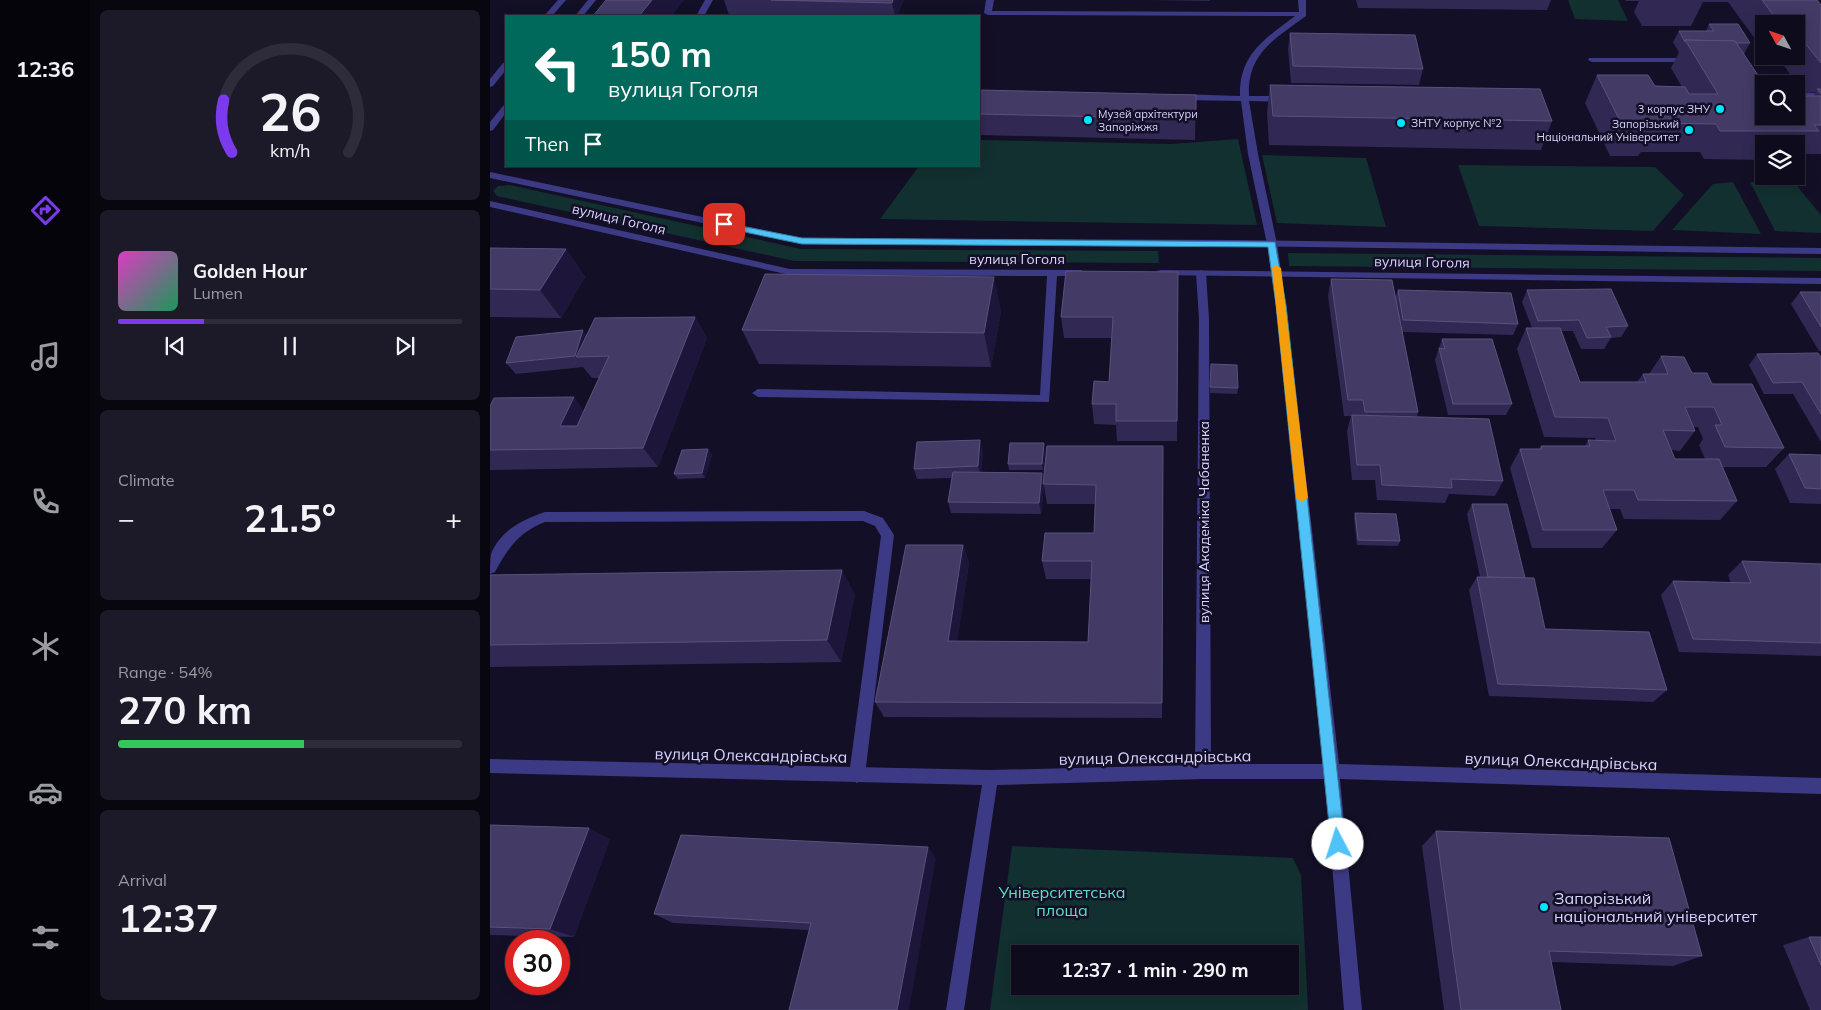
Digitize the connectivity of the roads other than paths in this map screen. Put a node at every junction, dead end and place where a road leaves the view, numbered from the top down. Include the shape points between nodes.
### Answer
1 (562, 0) edge
2 (592, 0) edge
3 (709, 0) edge
4 (990, 0) edge
5 (1302, 0) edge
6 (1303, 14) junction
7 (549, 15) edge
8 (581, 15) edge
9 (701, 15) edge
10 (1592, 60) dead end
11 (1699, 60) edge
12 (505, 66) edge
13 (490, 84) edge
14 (1805, 95) edge
15 (1165, 96) edge
16 (1821, 96) edge
17 (1243, 98) junction
18 (1292, 99) edge
19 (505, 109) edge
20 (490, 128) edge
21 (490, 175) edge
22 (490, 204) edge
23 (1272, 244) junction
24 (1821, 251) edge
25 (1052, 273) junction
26 (1092, 273) edge
27 (1152, 273) edge
28 (1202, 273) junction
29 (1277, 274) junction
30 (1821, 281) edge
31 (758, 393) dead end
32 (490, 568) edge
33 (490, 766) edge
34 (1332, 771) junction
35 (1202, 772) junction
36 (857, 775) junction
37 (991, 778) junction
38 (1821, 786) edge
39 (955, 1010) edge
40 (1353, 1010) edge

1 - 7 street
2 - 8 street
3 - 9 street
4 - 6 street via 988,13
5 - 6 street
6 - 17 street via 1265,42 1245,71
10 - 11 street
12 - 13 street
14 - 16 street
15 - 17 street
17 - 18 street
17 - 23 street
19 - 20 street
21 - 23 street, вулиця Гоголя via 802,241
22 - 25 street, вулиця Гоголя via 790,272
23 - 24 street, вулиця Гоголя
23 - 29 street
25 - 26 street, вулиця Гоголя
25 - 31 street via 1044,399
27 - 28 street, вулиця Гоголя
28 - 29 street, вулиця Гоголя
28 - 35 street, вулиця Академіка Чабаненка
29 - 30 street, вулиця Гоголя
29 - 34 street
32 - 36 street via 507,538 524,524 545,517 864,516 879,522 888,535
33 - 36 street, вулиця Олександрівська
34 - 35 street, вулиця Олександрівська
34 - 38 street, вулиця Олександрівська
34 - 40 street
35 - 37 street, вулиця Олександрівська
36 - 37 street, вулиця Олександрівська
37 - 39 street

